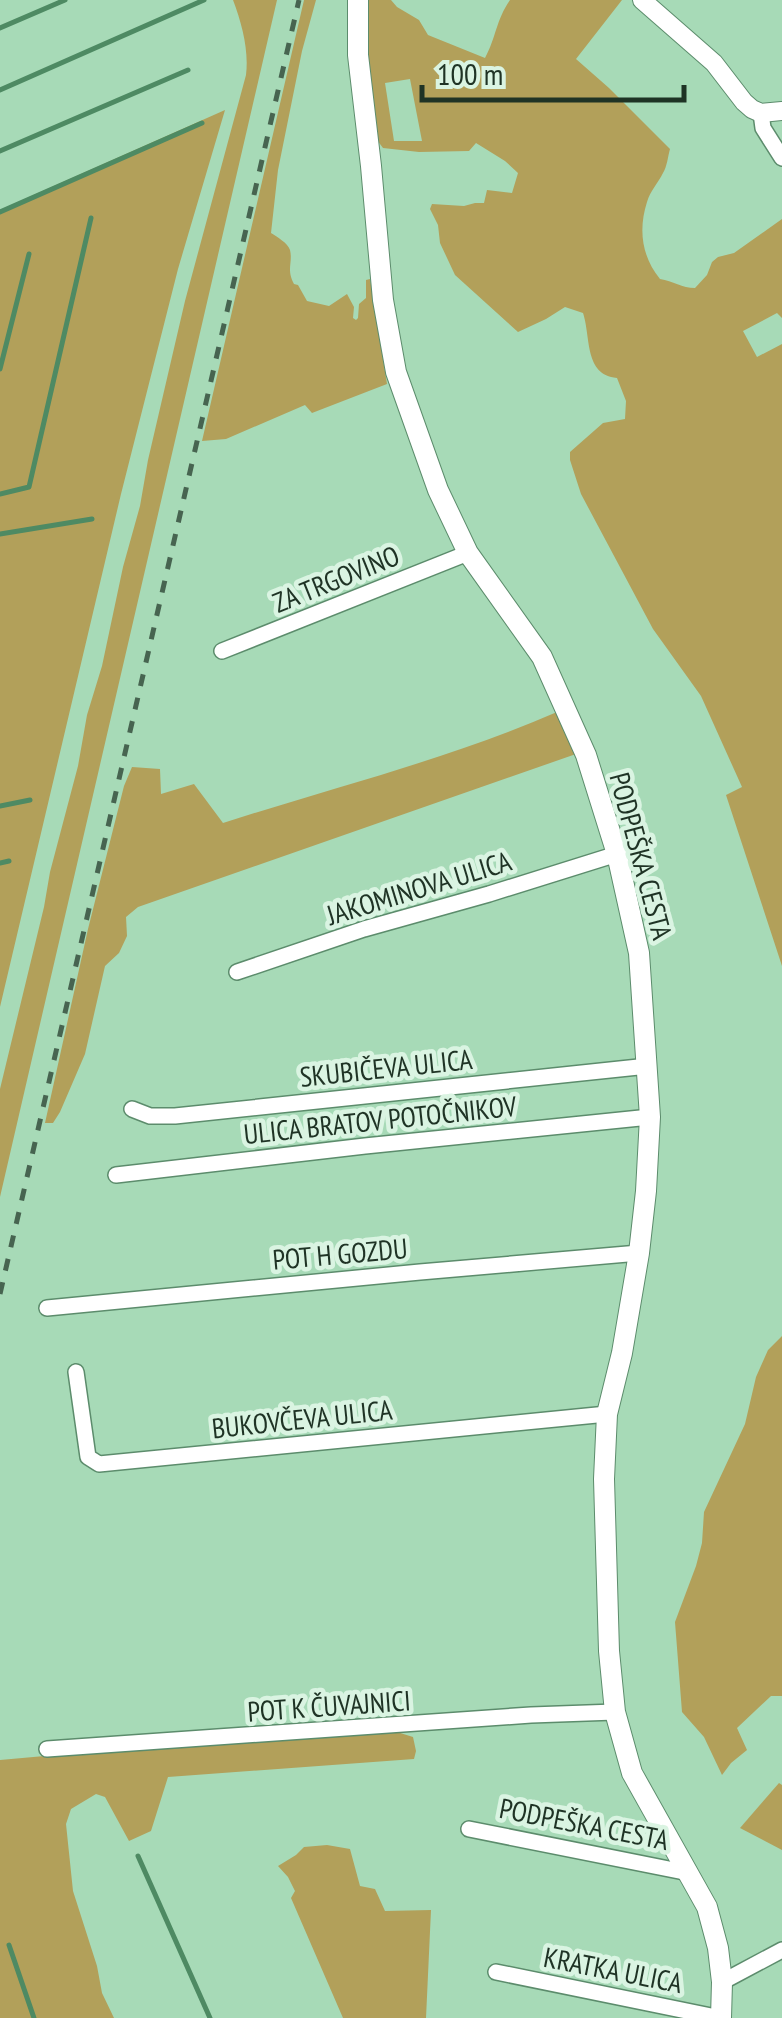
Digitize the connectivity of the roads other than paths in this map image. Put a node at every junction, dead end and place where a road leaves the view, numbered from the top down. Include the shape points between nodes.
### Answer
1 (358, 0) edge
2 (642, 0) edge
3 (782, 111) edge
4 (761, 113) junction
5 (782, 158) edge
6 (468, 554) junction
7 (222, 652) dead end
8 (617, 854) junction
9 (237, 972) dead end
10 (648, 1066) junction
11 (132, 1108) dead end
12 (650, 1117) junction
13 (116, 1175) dead end
14 (639, 1254) junction
15 (47, 1308) dead end
16 (76, 1372) dead end
17 (608, 1414) junction
18 (614, 1712) junction
19 (47, 1749) dead end
20 (469, 1829) dead end
21 (689, 1873) junction
22 (782, 1950) edge
23 (496, 1972) dead end
24 (722, 1982) junction
25 (720, 2018) edge

1 - 6 main road, PODPEŠKA CESTA via 382,300 396,372
2 - 4 street
3 - 4 street
4 - 5 street
6 - 7 street, ZA TRGOVINO
6 - 8 main road, PODPEŠKA CESTA via 542,657 586,755
8 - 9 street, JAKOMINOVA ULICA
8 - 10 main road, PODPEŠKA CESTA via 640,953
10 - 11 street, SKUBIČEVA ULICA via 175,1116
10 - 12 main road, PODPEŠKA CESTA
12 - 13 street, ULICA BRATOV POTOČNIKOV
12 - 14 main road, PODPEŠKA CESTA
14 - 15 street, POT H GOZDU
14 - 17 main road, PODPEŠKA CESTA
16 - 17 street, BUKOVČEVA ULICA via 88,1457 99,1464
17 - 18 main road, PODPEŠKA CESTA via 604,1478
18 - 19 street, POT K ČUVAJNICI
18 - 21 main road, PODPEŠKA CESTA via 632,1773
20 - 21 street, PODPEŠKA CESTA
21 - 24 main road, PODPEŠKA CESTA via 706,1907
22 - 24 street
23 - 25 street, KRATKA ULICA
24 - 25 main road, PODPEŠKA CESTA

